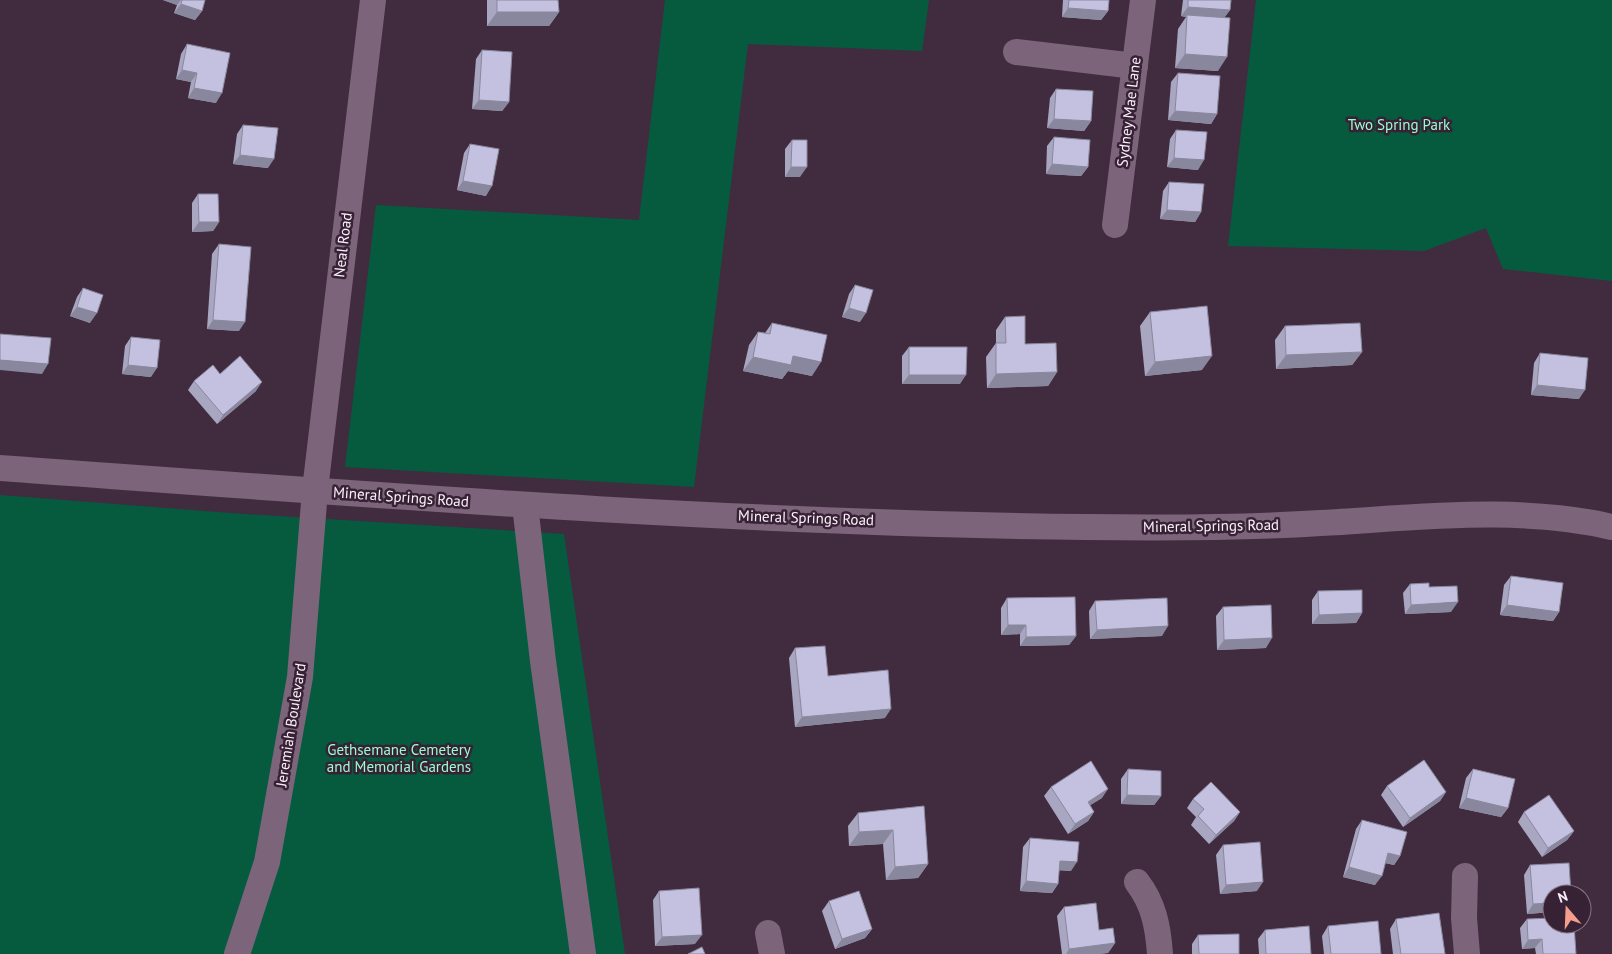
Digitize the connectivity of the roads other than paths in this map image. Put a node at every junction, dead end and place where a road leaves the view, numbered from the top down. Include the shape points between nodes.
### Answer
1 (372, 0) edge
2 (1143, 0) edge
3 (1016, 52) dead end
4 (1135, 66) junction
5 (1115, 225) dead end
6 (0, 468) edge
7 (315, 490) junction
8 (525, 505) junction
9 (1612, 527) edge
10 (1465, 876) dead end
11 (1137, 882) dead end
12 (237, 954) edge
13 (583, 954) edge
14 (1160, 954) edge
15 (1467, 954) edge

1 - 7 street, Neal Road
2 - 4 street, Sydney Mae Lane
3 - 4 street
4 - 5 street, Sydney Mae Lane
6 - 7 street, Mineral Springs Road
7 - 8 street, Mineral Springs Road
7 - 12 street, Jeremiah Boulevard via 300,677 267,862
8 - 9 street, Mineral Springs Road via 792,519 1083,527 1219,527 1514,515
8 - 13 street
10 - 15 street
11 - 14 street via 1153,910

